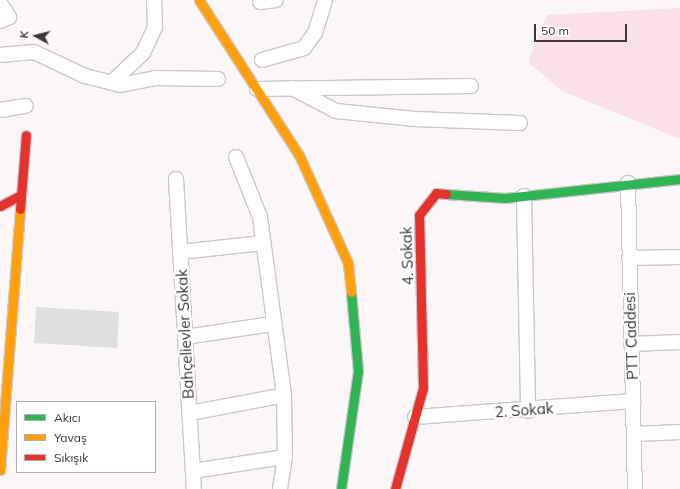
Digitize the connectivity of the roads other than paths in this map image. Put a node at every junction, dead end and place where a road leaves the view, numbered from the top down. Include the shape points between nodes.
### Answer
1 (154, 0) edge
2 (199, 0) edge
3 (276, 0) edge
4 (325, 0) edge
5 (260, 2) dead end
6 (0, 3) edge
7 (0, 21) edge
8 (0, 55) edge
9 (262, 60) dead end
10 (218, 79) dead end
11 (111, 83) junction
12 (471, 86) dead end
13 (292, 88) junction
14 (256, 89) junction
15 (26, 106) dead end
16 (0, 110) edge
17 (520, 122) dead end
18 (26, 135) dead end
19 (236, 158) dead end
20 (176, 179) dead end
21 (680, 179) edge
22 (628, 183) junction
23 (21, 195) junction
24 (524, 196) junction
25 (0, 206) edge
26 (263, 243) junction
27 (180, 252) junction
28 (680, 257) edge
29 (629, 258) junction
30 (272, 324) junction
31 (185, 337) junction
32 (680, 342) edge
33 (631, 344) junction
34 (284, 395) junction
35 (634, 401) junction
36 (528, 411) junction
37 (190, 413) junction
38 (415, 417) junction
39 (680, 432) edge
40 (636, 434) junction
41 (1, 441) edge
42 (285, 458) junction
43 (0, 470) edge
44 (193, 471) junction
45 (194, 489) edge
46 (280, 489) edge
47 (341, 489) edge
48 (395, 489) edge
49 (635, 489) edge

1 - 11 street via 155,27 143,53
2 - 14 street
3 - 5 street
4 - 9 street via 315,33 304,48
6 - 7 street via 9,18
8 - 11 street via 34,52 85,76
10 - 11 street via 155,78 140,83
12 - 13 street
13 - 14 street
13 - 17 street via 336,111 415,119
14 - 47 street via 300,155 348,263 358,371
15 - 16 street
18 - 23 street
19 - 26 street via 260,217
20 - 27 street, Bahçelievler Sokak
21 - 22 street, 4. Sokak
22 - 24 street, 4. Sokak
22 - 29 street, PTT Caddesi
23 - 25 street
23 - 41 street
24 - 36 street
24 - 38 street, 4. Sokak via 436,194 419,215 423,388
26 - 27 street
26 - 30 street
27 - 31 street, Bahçelievler Sokak
28 - 29 street
29 - 33 street, PTT Caddesi
30 - 31 street
30 - 34 street
31 - 37 street, Bahçelievler Sokak
32 - 33 street
33 - 35 street, PTT Caddesi
34 - 37 street
34 - 42 street
35 - 36 street, 2. Sokak
35 - 40 street, PTT Caddesi
36 - 38 street, 2. Sokak
37 - 44 street, Bahçelievler Sokak
38 - 48 street, 4. Sokak
39 - 40 street
40 - 49 street, PTT Caddesi
41 - 43 street
42 - 44 street
42 - 46 street
44 - 45 street, Bahçelievler Sokak

